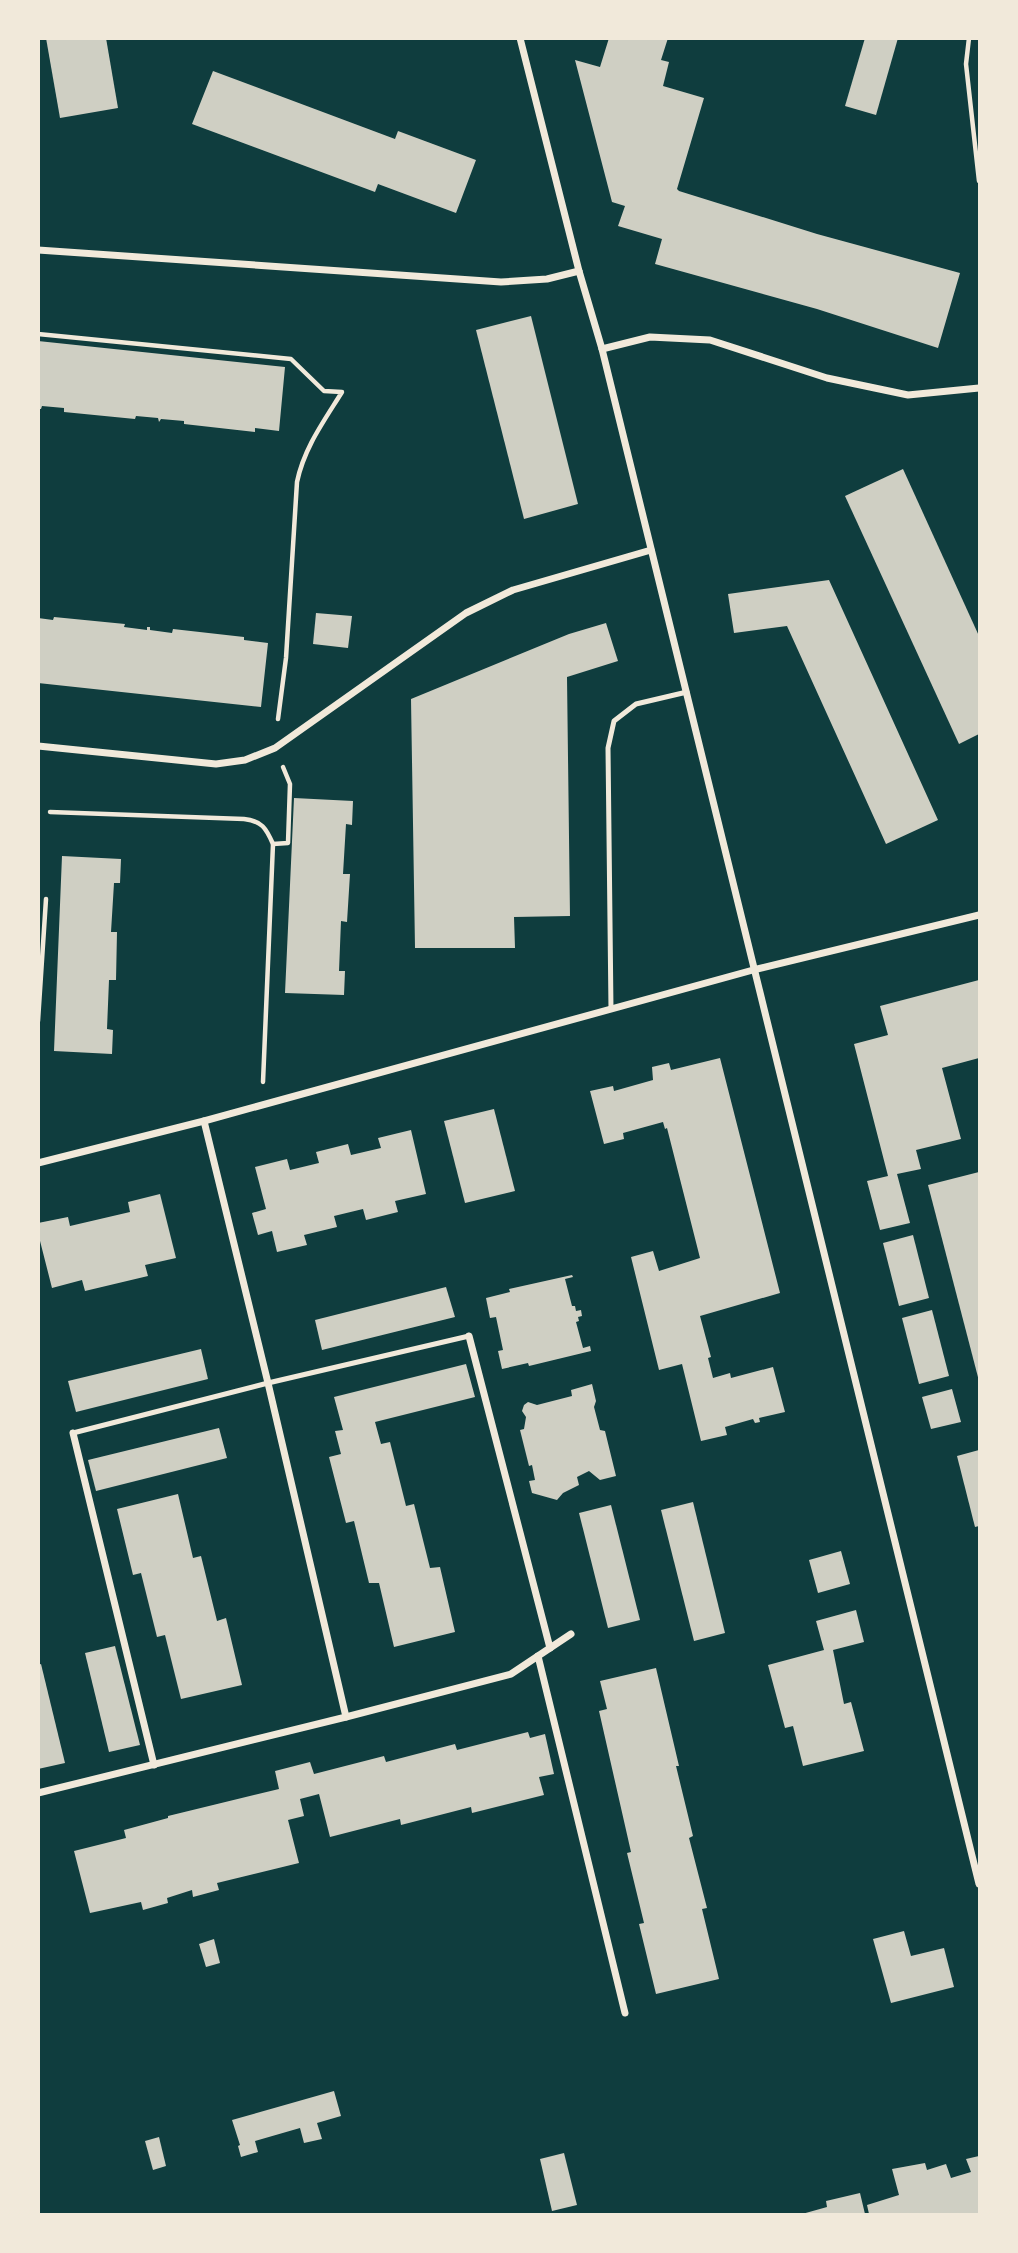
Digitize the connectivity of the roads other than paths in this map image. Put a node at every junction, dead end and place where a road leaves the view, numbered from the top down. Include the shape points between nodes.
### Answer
1 (520, 38) edge
2 (38, 250) edge
3 (579, 271) junction
4 (602, 349) junction
5 (979, 388) edge
6 (652, 550) junction
7 (687, 692) junction
8 (38, 746) edge
9 (979, 915) edge
10 (753, 970) junction
11 (611, 1009) junction
12 (204, 1121) junction
13 (38, 1163) edge
14 (469, 1336) joint
15 (268, 1383) junction
16 (73, 1433) joint
17 (571, 1634) dead end
18 (550, 1648) junction
19 (538, 1656) junction
20 (346, 1717) junction
21 (154, 1765) junction
22 (38, 1793) edge
23 (979, 1884) edge
24 (625, 2013) dead end

1 - 3 street
2 - 3 street via 501,282
3 - 4 street
4 - 5 street via 650,337 710,340 827,378 908,395
4 - 6 street
6 - 7 street
6 - 8 street via 513,590 466,613 275,748 245,760 216,764
7 - 10 street
7 - 11 lane via 636,704 614,722 608,748
9 - 10 street
10 - 11 street
10 - 23 street
11 - 12 street
12 - 13 street
12 - 15 street
14 - 15 lane
14 - 18 street
15 - 16 lane
15 - 20 street
16 - 21 street
17 - 18 street
18 - 19 street
19 - 20 street via 511,1674
19 - 24 street
20 - 21 street
21 - 22 street

